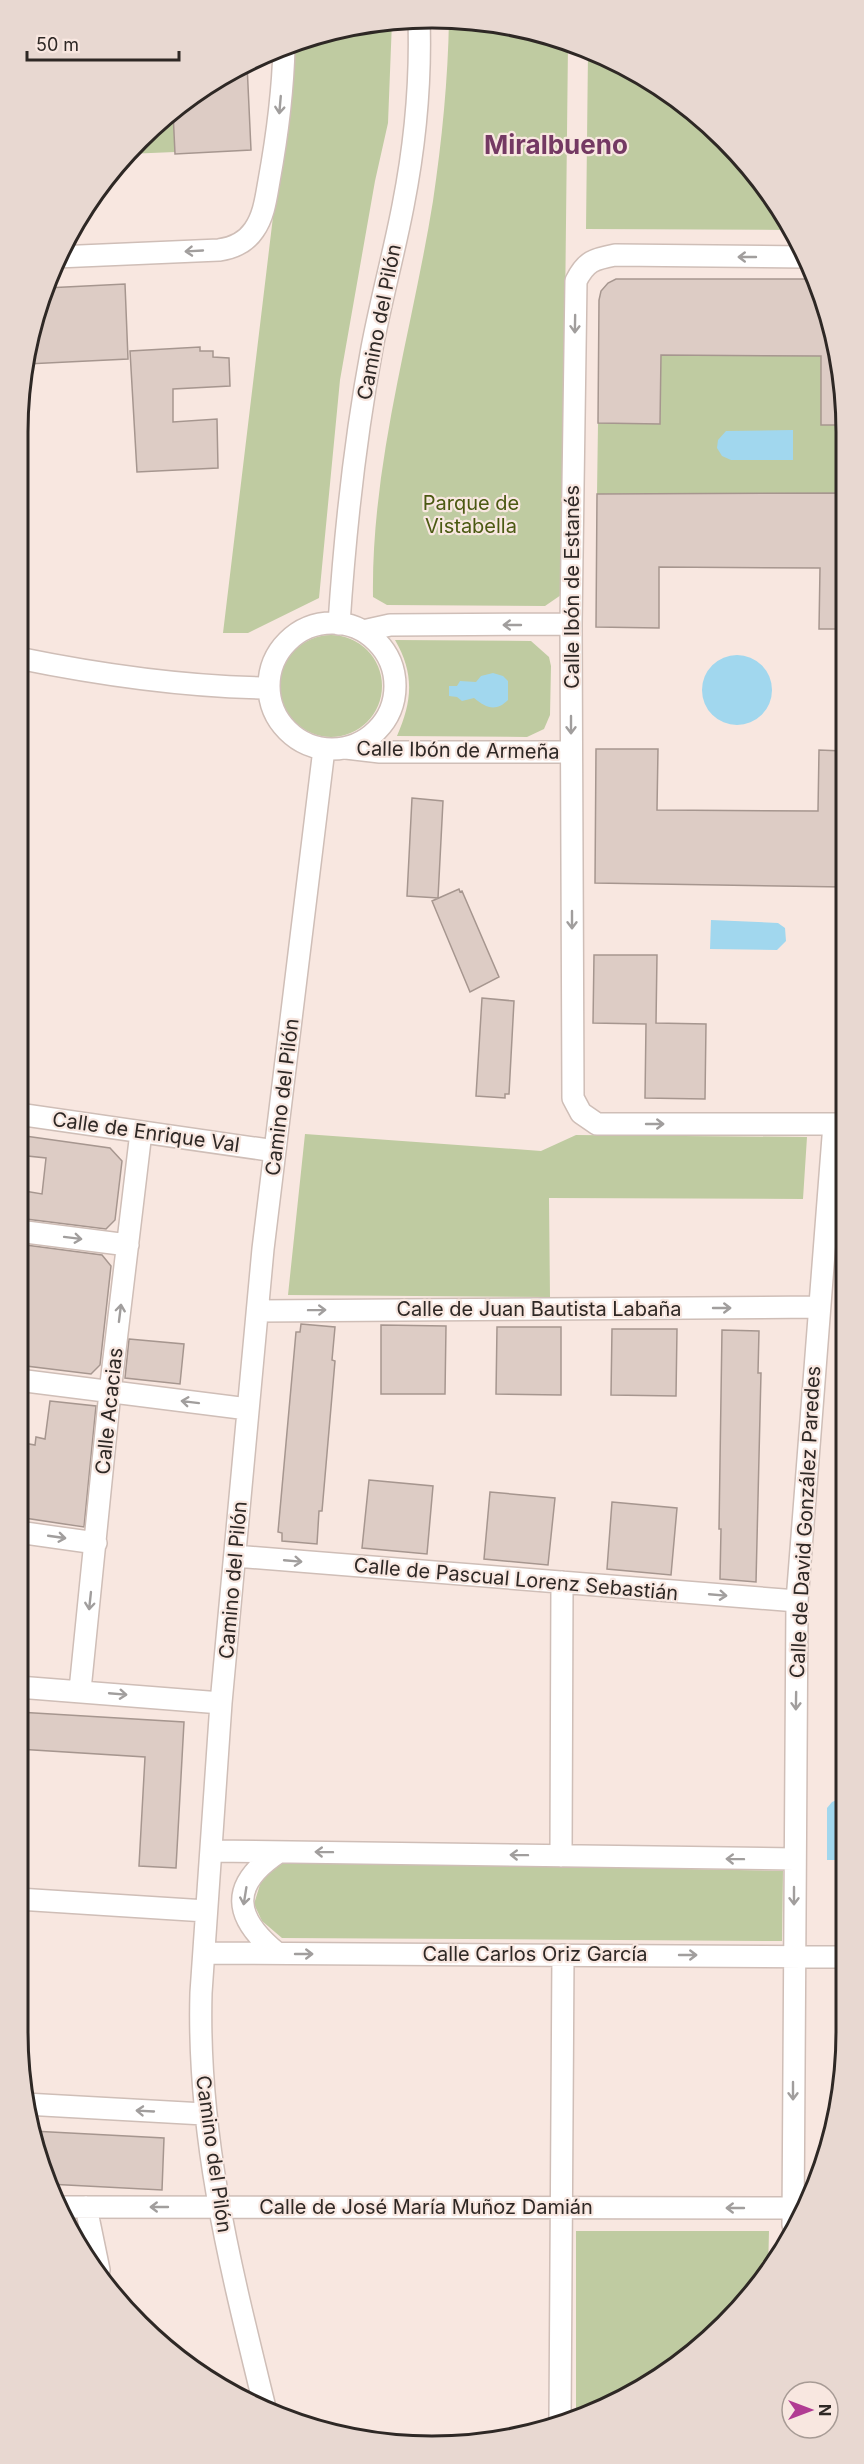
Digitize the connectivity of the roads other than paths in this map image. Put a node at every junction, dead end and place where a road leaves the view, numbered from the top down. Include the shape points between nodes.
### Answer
1 (419, 28) edge
2 (283, 57) edge
3 (69, 256) edge
4 (795, 257) edge
5 (339, 624) junction
6 (571, 624) junction
7 (363, 631) junction
8 (28, 660) edge
9 (269, 688) junction
10 (335, 749) junction
11 (571, 752) junction
12 (28, 1115) edge
13 (836, 1124) edge
14 (141, 1132) junction
15 (275, 1151) junction
16 (836, 1151) edge
17 (28, 1233) edge
18 (128, 1245) junction
19 (819, 1307) junction
20 (258, 1311) junction
21 (28, 1381) edge
22 (110, 1392) junction
23 (248, 1409) junction
24 (28, 1533) edge
25 (96, 1543) junction
26 (235, 1556) junction
27 (562, 1582) junction
28 (796, 1601) junction
29 (28, 1687) edge
30 (80, 1690) junction
31 (221, 1702) junction
32 (211, 1851) junction
33 (279, 1852) junction
34 (561, 1856) junction
35 (794, 1859) junction
36 (28, 1900) edge
37 (206, 1911) junction
38 (204, 1953) junction
39 (277, 1953) junction
40 (563, 1954) junction
41 (794, 1956) junction
42 (836, 1957) edge
43 (35, 2105) edge
44 (204, 2114) junction
45 (218, 2206) junction
46 (69, 2207) edge
47 (86, 2207) junction
48 (561, 2207) junction
49 (793, 2212) edge
50 (791, 2216) edge
51 (96, 2254) edge
52 (263, 2398) edge
53 (560, 2415) edge

1 - 5 street, Camino del Pilón via 412,149 362,405
2 -> 3 street via 271,171 259,221 249,237 219,250
4 -> 6 street, Calle Ibón de Estanés via 615,255 597,258 583,267 576,281 575,297
5 - 7 street
5 - 9 street via 318,625 298,633 282,647 272,666
6 -> 7 street via 390,626
6 -> 11 street, Calle Ibón de Estanés
7 - 10 street via 389,659 394,696 389,714 378,730 363,742
8 - 9 street via 152,681
9 - 10 street via 276,714 292,735 307,744
10 - 11 street, Calle Ibón de Armeña
10 - 15 street, Camino del Pilón
11 -> 13 street, Calle Ibón de Estanés via 573,1098 581,1113 597,1124
12 - 14 street, Calle de Enrique Val
14 - 15 street, Calle de Enrique Val
14 - 18 street, Calle Acacias
15 - 20 street, Camino del Pilón
16 - 19 street, Calle de David González Paredes
17 -> 18 street
22 -> 18 street, Calle Acacias
20 -> 19 street, Calle de Juan Bautista Labaña
19 - 28 street, Calle de David González Paredes
20 - 23 street, Camino del Pilón
21 - 22 street
23 -> 22 street
22 - 25 street, Calle Acacias
23 - 26 street, Camino del Pilón
24 -> 25 street
25 -> 30 street, Calle Acacias
26 -> 27 street, Calle de Pascual Lorenz Sebastián
26 - 31 street, Camino del Pilón
27 -> 28 street, Calle de Pascual Lorenz Sebastián
27 - 34 street
28 -> 35 street, Calle de David González Paredes
29 - 30 street
30 -> 31 street
31 - 32 street, Camino del Pilón
32 - 33 street
32 - 37 street, Camino del Pilón
34 -> 33 street
33 -> 39 street via 255,1870 244,1896 247,1921
35 -> 34 street
35 -> 41 street, Calle de David González Paredes
36 - 37 street
37 - 38 street, Camino del Pilón
38 - 39 street, Calle Carlos Oriz García
38 - 44 street, Camino del Pilón via 200,2028
39 -> 40 street, Calle Carlos Oriz García
40 -> 41 street, Calle Carlos Oriz García
40 - 48 street
41 - 42 street
41 -> 49 street, Calle de David González Paredes
44 -> 43 street
44 - 45 street, Camino del Pilón
45 -> 47 street, Calle de José María Muñoz Damián
45 - 48 street, Calle de José María Muñoz Damián
45 - 52 street, Camino del Pilón
46 - 47 street, Calle de José María Muñoz Damián
47 - 51 street
50 -> 48 street, Calle de José María Muñoz Damián
48 - 53 street

